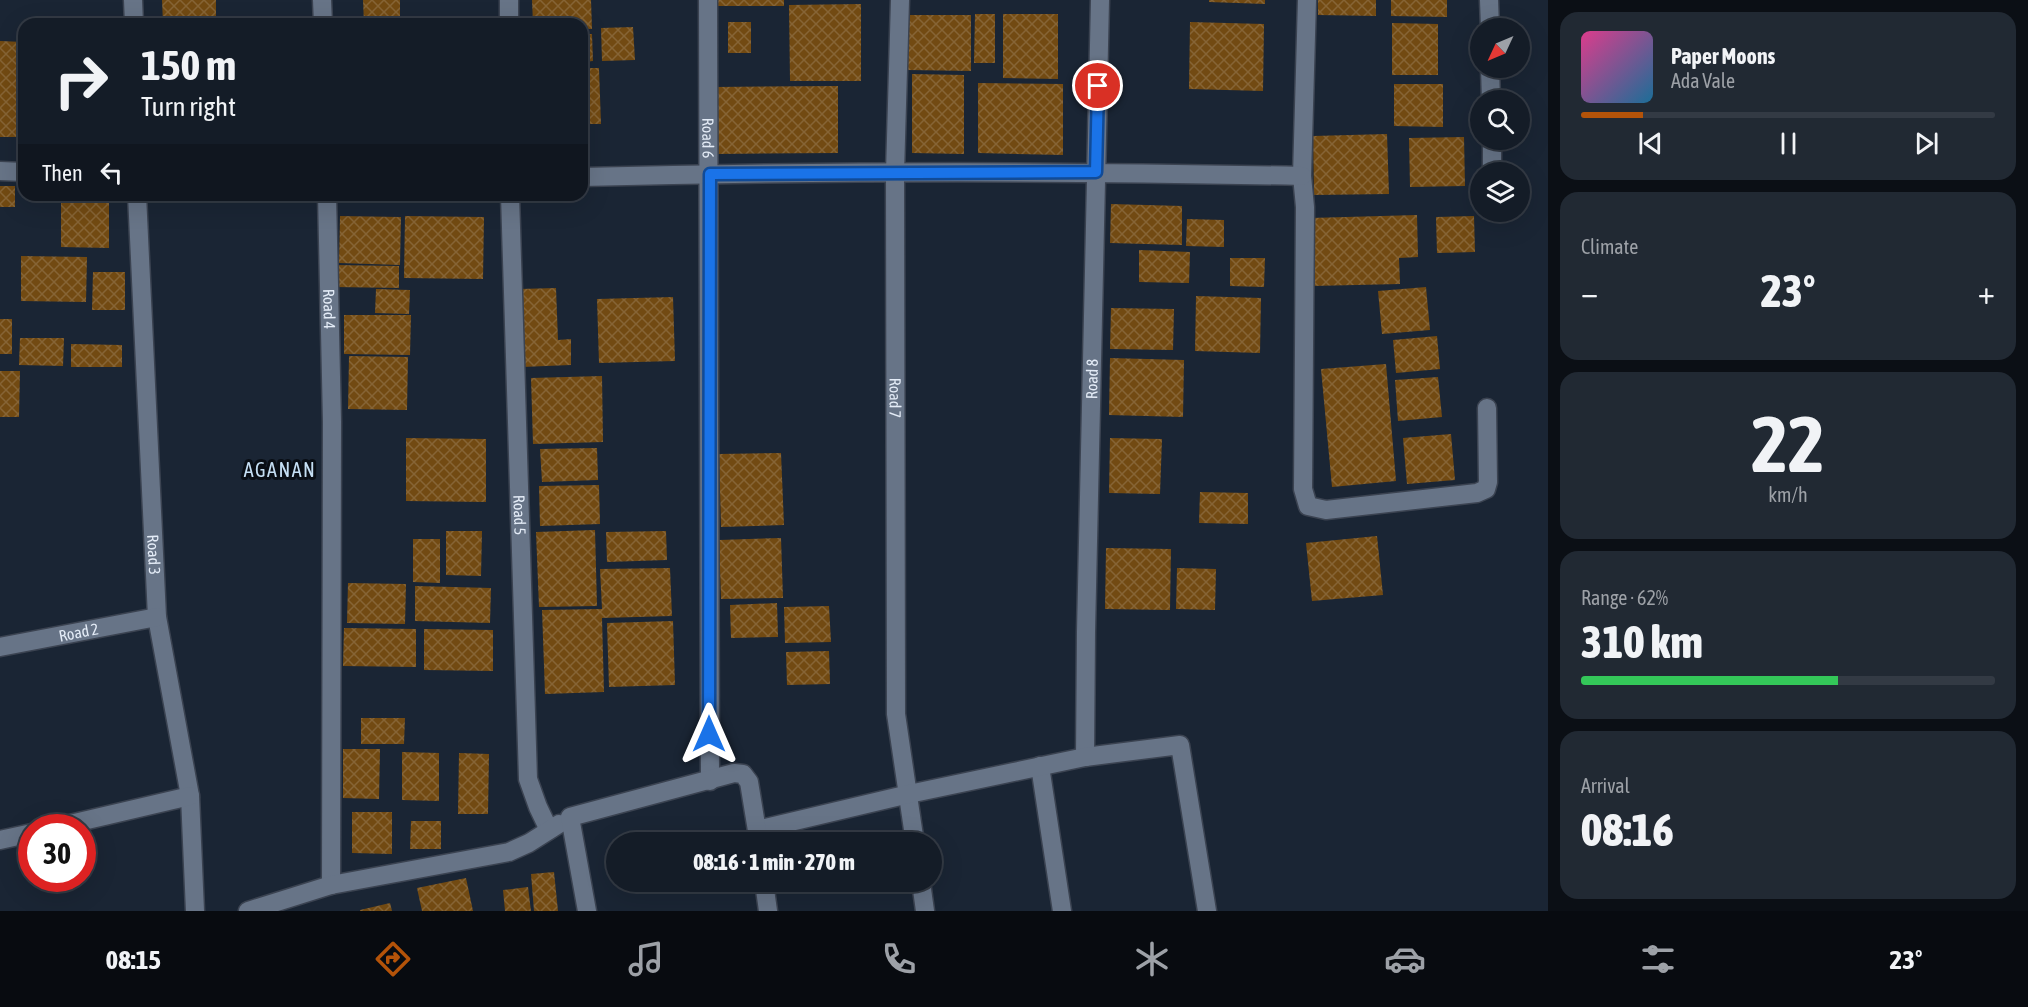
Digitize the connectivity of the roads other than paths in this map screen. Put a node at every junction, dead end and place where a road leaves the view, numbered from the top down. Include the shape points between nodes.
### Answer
1 (133, 0) edge
2 (322, 0) edge
3 (509, 0) edge
4 (708, 0) edge
5 (900, 0) edge
6 (1100, 0) edge
7 (1307, 0) edge
8 (1489, 0) edge
9 (134, 18) edge
10 (323, 18) edge
11 (509, 18) edge
12 (1490, 18) edge
13 (0, 171) edge
14 (18, 172) edge
15 (1096, 172) junction
16 (895, 173) junction
17 (710, 174) junction
18 (1302, 176) junction
19 (588, 177) edge
20 (137, 201) edge
21 (327, 201) edge
22 (510, 201) edge
23 (1487, 408) dead end
24 (157, 617) junction
25 (0, 647) edge
26 (1085, 757) junction
27 (1040, 766) junction
28 (710, 781) junction
29 (909, 794) junction
30 (190, 796) junction
31 (570, 817) junction
32 (96, 818) edge
33 (549, 830) junction
34 (757, 832) edge
35 (776, 832) edge
36 (914, 832) edge
37 (18, 836) edge
38 (0, 840) edge
39 (331, 885) junction
40 (765, 892) edge
41 (922, 892) edge
42 (195, 911) edge
43 (248, 911) edge
44 (587, 911) edge
45 (768, 911) edge
46 (925, 911) edge
47 (1062, 911) edge
48 (1207, 911) edge

1 - 9 street
2 - 10 street
3 - 11 street
4 - 17 street, Road 6
5 - 16 street, Road 7
6 - 15 street, Road 8
7 - 18 street
8 - 12 street
13 - 14 street
15 - 16 street
15 - 18 street
15 - 26 street, Road 8
16 - 17 street
16 - 29 street, Road 7 via 896,714
17 - 19 street
17 - 28 street, Road 6
18 - 23 street via 1303,489 1308,506 1326,510 1486,489
20 - 24 street, Road 3
21 - 39 street, Road 4 via 332,422
22 - 33 street, Road 5 via 528,779
24 - 25 street, Road 2
24 - 30 street, Road 3
26 - 27 street
26 - 48 street via 1180,745
27 - 29 street
27 - 47 street
28 - 31 street
28 - 34 street via 743,774 749,782
29 - 35 street
29 - 36 street, Road 7
30 - 32 street
30 - 42 street, Road 3
31 - 33 street
31 - 44 street
33 - 39 street via 509,852
37 - 38 street
39 - 43 street
40 - 45 street
41 - 46 street

